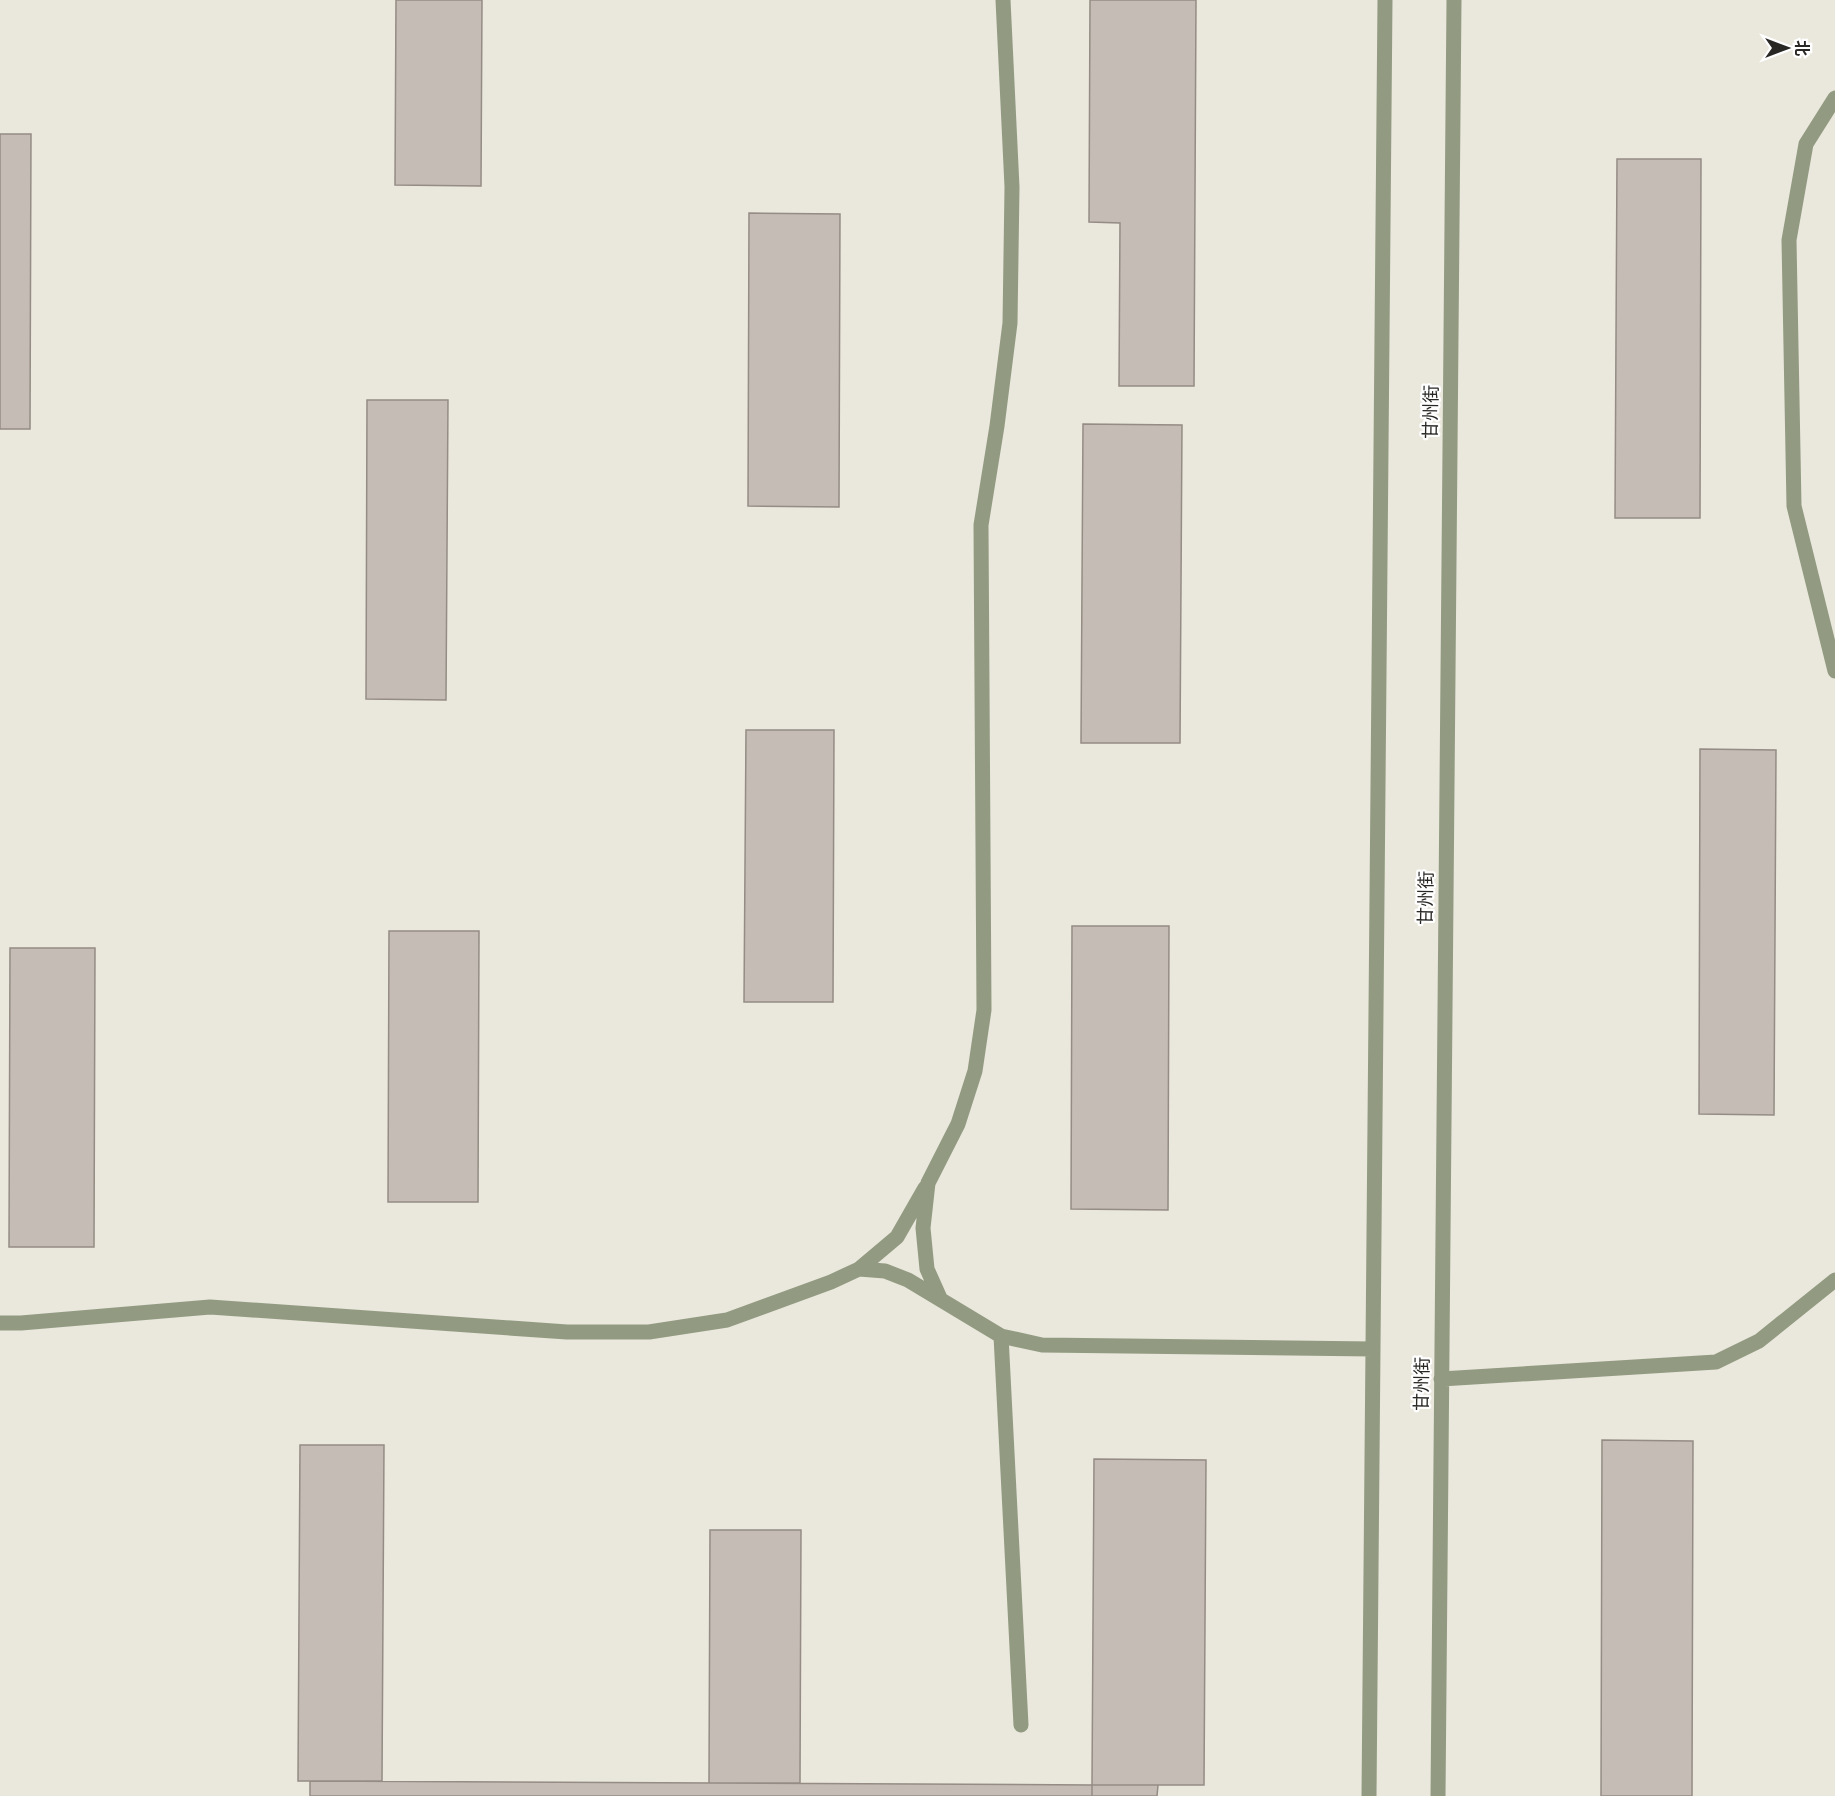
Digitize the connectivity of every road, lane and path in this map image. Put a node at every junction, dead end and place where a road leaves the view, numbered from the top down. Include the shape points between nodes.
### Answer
1 (1003, 0) edge
2 (1385, 0) edge
3 (1454, 0) edge
4 (1835, 98) edge
5 (1835, 671) edge
6 (928, 1183) junction
7 (859, 1269) junction
8 (1835, 1280) edge
9 (940, 1298) junction
10 (0, 1323) edge
11 (1001, 1336) junction
12 (1373, 1349) junction
13 (1441, 1379) junction
14 (1021, 1725) dead end
15 (1368, 1796) edge
16 (1437, 1796) edge

1 - 6 street via 1012,187 1010,312 981,525 984,1010 975,1071 958,1124
2 - 12 street
3 - 13 street, 甘州街
4 - 5 street via 1806,144 1789,240 1794,506
6 - 7 street via 897,1237
6 - 9 street via 923,1228 927,1269
7 - 9 street via 885,1271
7 - 10 street via 728,1320 650,1332 567,1332 210,1308
8 - 13 street via 1759,1341 1716,1362
9 - 11 street
11 - 12 street via 1042,1345
11 - 14 street
12 - 15 street
13 - 16 street, 甘州街

